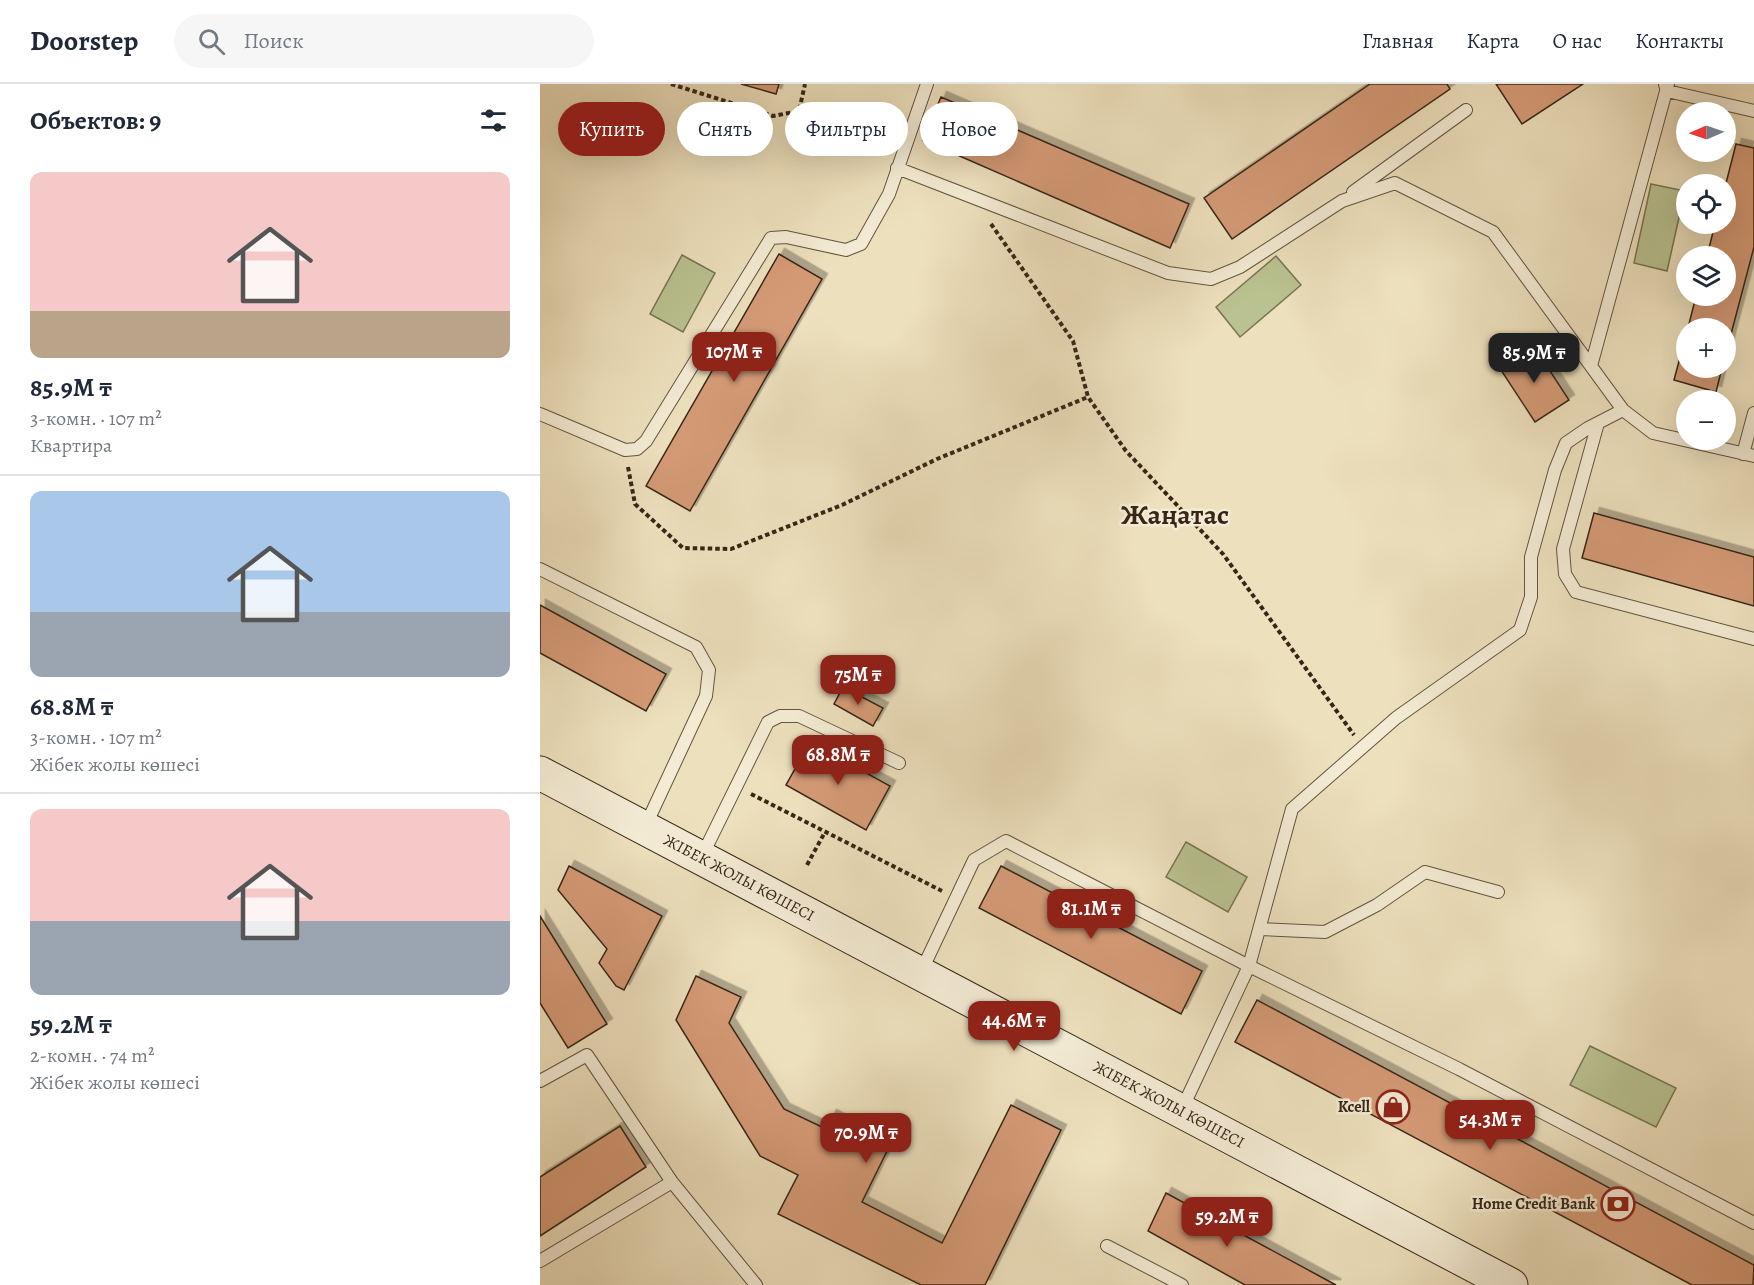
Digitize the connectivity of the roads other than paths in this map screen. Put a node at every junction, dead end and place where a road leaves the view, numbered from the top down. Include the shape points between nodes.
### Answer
1 (927, 84) edge
2 (1667, 86) edge
3 (1466, 110) dead end
4 (1754, 111) edge
5 (897, 168) junction
6 (1341, 201) junction
7 (1591, 366) junction
8 (1623, 410) junction
9 (1754, 413) edge
10 (540, 414) edge
11 (1598, 423) junction
12 (1749, 455) edge
13 (540, 569) edge
14 (1754, 639) edge
15 (899, 763) dead end
16 (540, 773) edge
17 (645, 828) junction
18 (701, 858) junction
19 (1498, 892) dead end
20 (1259, 929) junction
21 (1249, 966) junction
22 (921, 974) junction
23 (540, 1081) edge
24 (1181, 1111) junction
25 (672, 1182) junction
26 (1754, 1222) edge
27 (1107, 1246) dead end
28 (540, 1261) edge
29 (756, 1285) edge
30 (1182, 1285) edge
31 (1511, 1285) edge

1 - 5 lane
2 - 4 lane
2 - 7 lane
3 - 6 lane
5 - 6 lane via 1168,273 1211,279 1240,267
5 - 10 lane via 889,194 861,244 846,249 786,237 771,238 646,441 637,449 625,450
6 - 7 lane via 1395,183 1494,232
7 - 8 lane
8 - 11 lane
8 - 12 lane via 1653,433
9 - 12 lane
11 - 14 lane via 1563,549 1565,574 1576,592
11 - 20 lane via 1566,443 1555,470 1531,557 1531,597 1521,630 1396,718 1292,809
13 - 17 lane via 696,647 709,670 706,696
15 - 18 lane via 799,716 780,716 768,722
16 - 17 main road, ЖІБЕК ЖОЛЫ КӨШЕСІ
17 - 18 main road, ЖІБЕК ЖОЛЫ КӨШЕСІ
18 - 22 main road, ЖІБЕК ЖОЛЫ КӨШЕСІ
19 - 20 lane via 1425,872 1377,905 1325,932
20 - 21 lane
21 - 22 lane via 1006,841 974,860
21 - 24 lane
21 - 26 lane via 1459,1069
22 - 24 main road, ЖІБЕК ЖОЛЫ КӨШЕСІ
23 - 25 lane via 587,1055
24 - 31 main road, ЖІБЕК ЖОЛЫ КӨШЕСІ
25 - 28 lane
25 - 29 lane
27 - 30 lane

